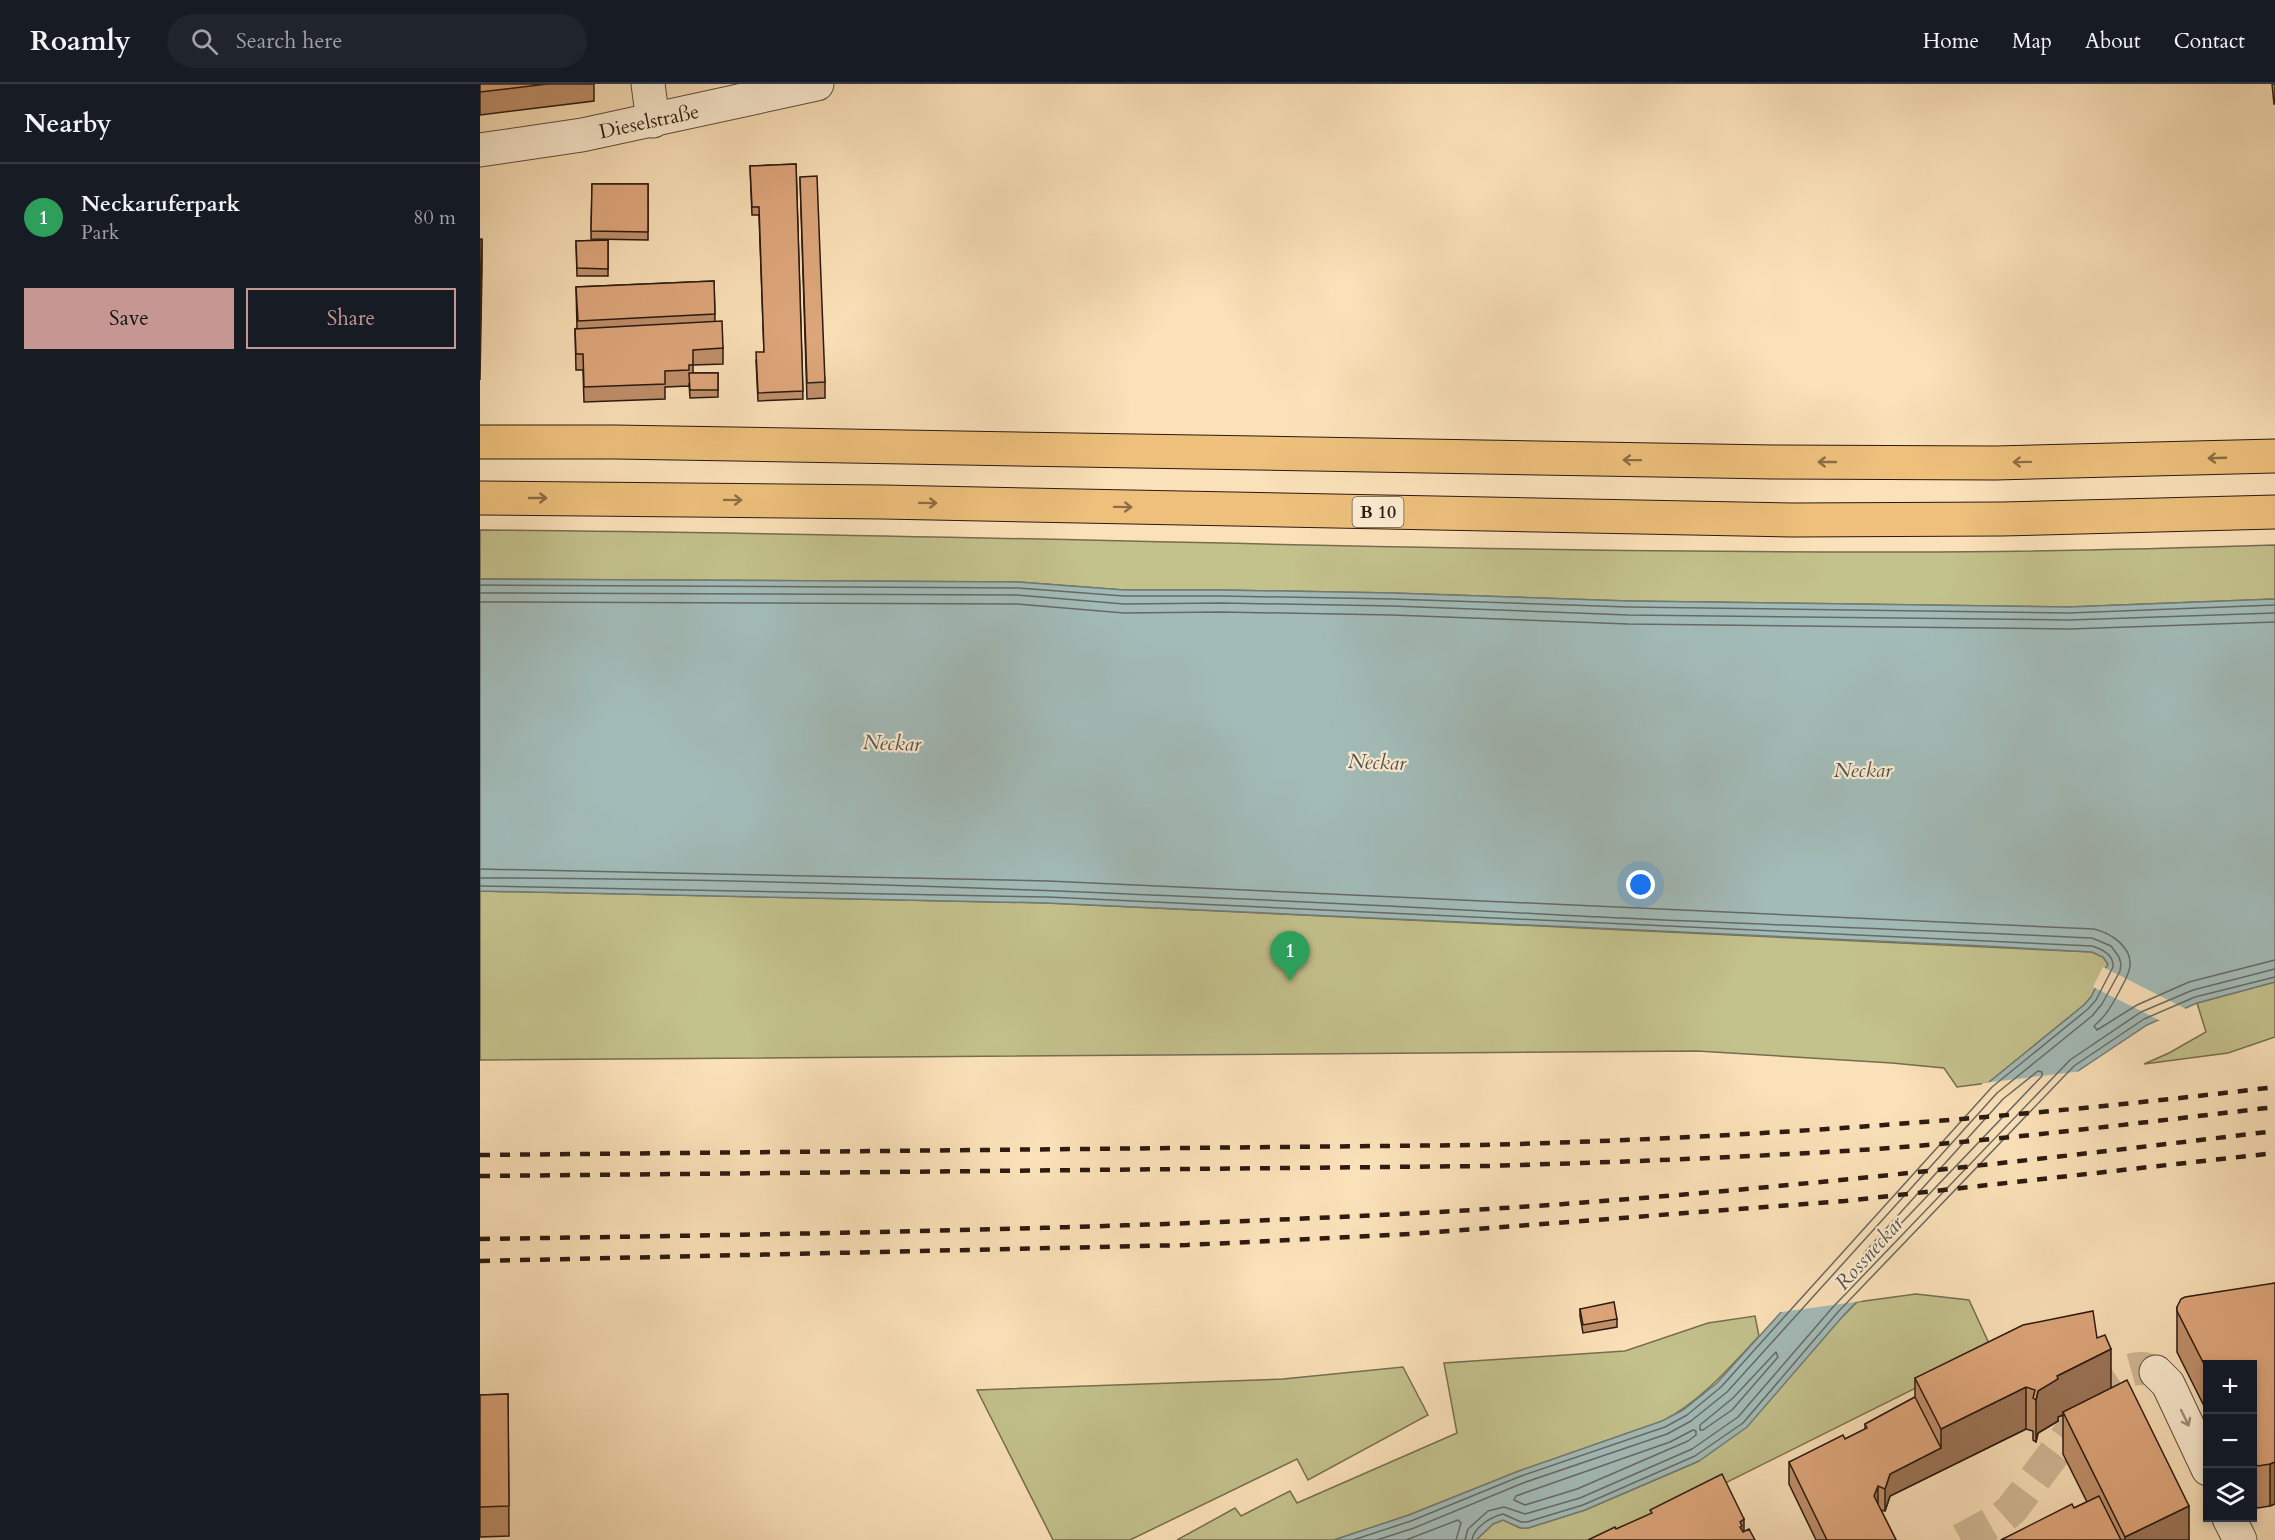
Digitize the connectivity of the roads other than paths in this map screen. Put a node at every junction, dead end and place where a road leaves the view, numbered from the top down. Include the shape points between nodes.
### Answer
1 (648, 84) edge
2 (817, 84) edge
3 (653, 121) junction
4 (480, 150) edge
5 (480, 442) edge
6 (2275, 456) edge
7 (480, 498) edge
8 (2275, 512) edge
9 (2156, 1372) dead end
10 (2208, 1468) edge
11 (2231, 1522) edge
12 (2240, 1540) edge

1 - 3 street
2 - 3 street, Dieselstraße
3 - 4 street, Dieselstraße
6 -> 5 highway via 1996,463 1773,462
7 -> 8 highway, B 10 via 1793,520
9 -> 10 street via 2168,1384
11 - 12 street

